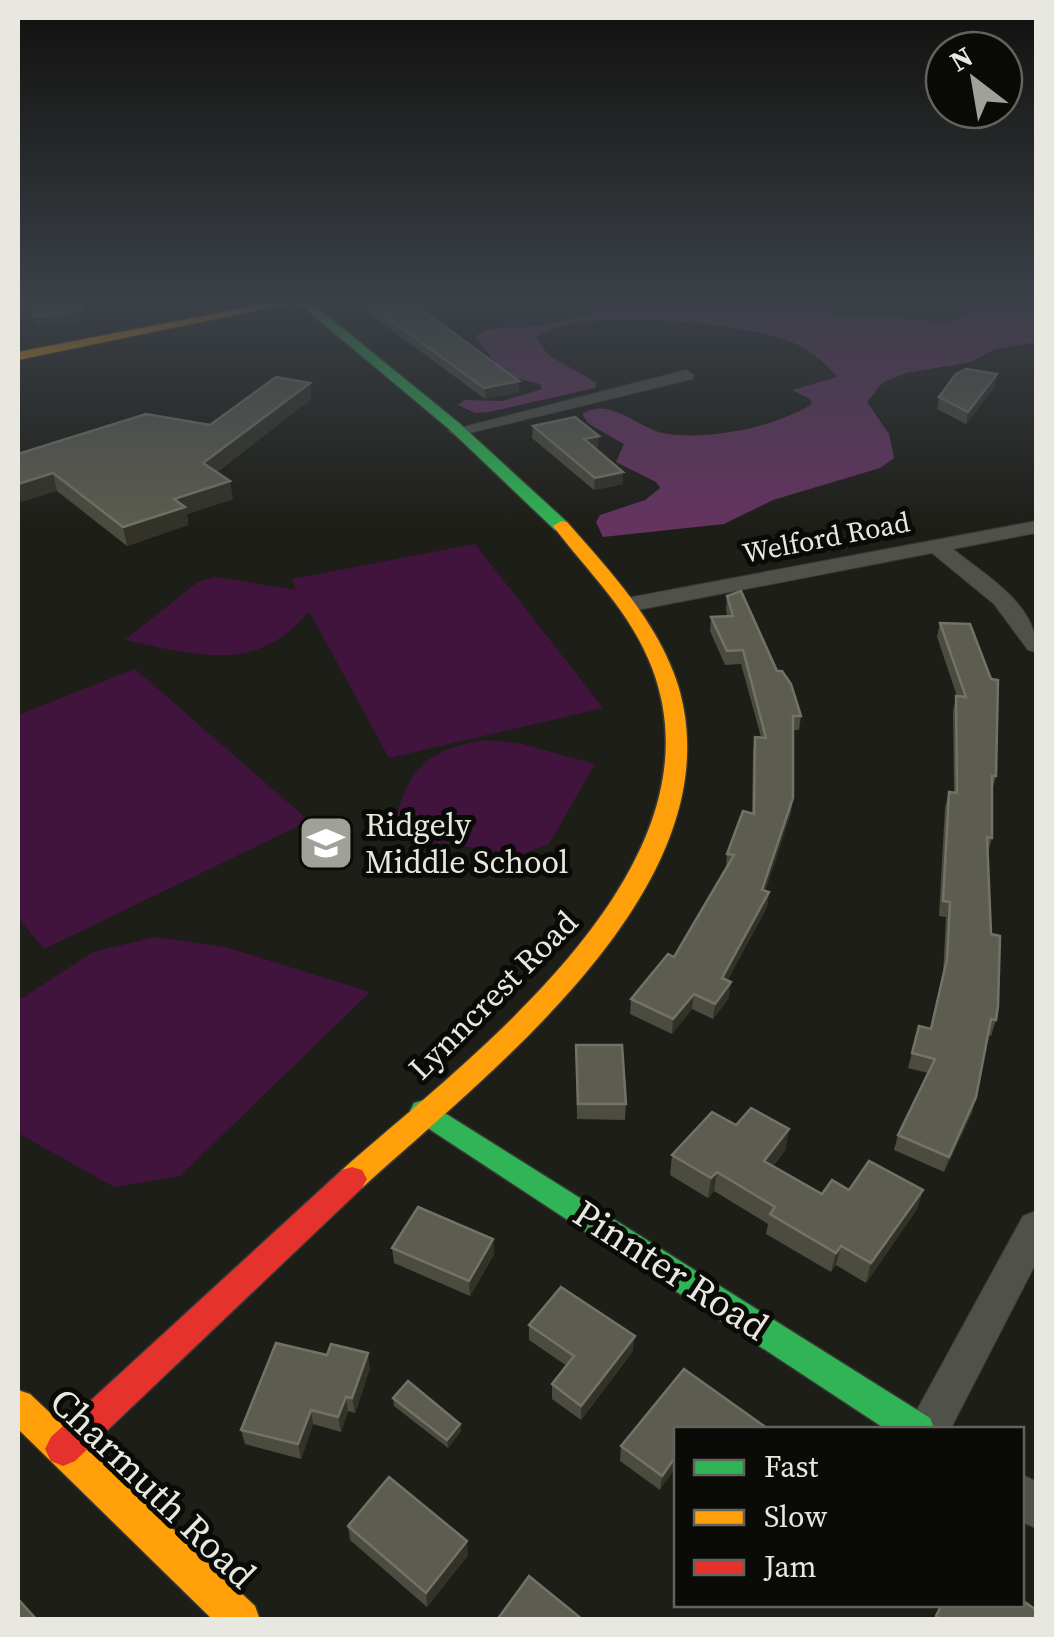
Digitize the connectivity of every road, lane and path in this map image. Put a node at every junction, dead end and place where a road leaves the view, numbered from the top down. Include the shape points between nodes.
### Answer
1 (392, 376) edge
2 (680, 376) edge
3 (457, 431) junction
4 (1036, 527) edge
5 (937, 547) junction
6 (627, 605) junction
7 (1036, 645) edge
8 (424, 1111) junction
9 (1036, 1227) edge
10 (18, 1406) edge
11 (913, 1427) edge
12 (929, 1427) edge
13 (63, 1448) junction
14 (241, 1620) edge

1 - 3 street, Lynncrest Road
2 - 3 street
3 - 6 street, Lynncrest Road via 522,488
4 - 5 street, Welford Road
5 - 6 street, Welford Road
5 - 7 street via 1002,600
6 - 8 street, Lynncrest Road via 668,685 677,728 666,818 642,877 601,934 557,986
8 - 11 street, Pinnter Road
8 - 13 street, Lynncrest Road
9 - 12 street
10 - 13 street, Charmuth Road
13 - 14 street, Charmuth Road

